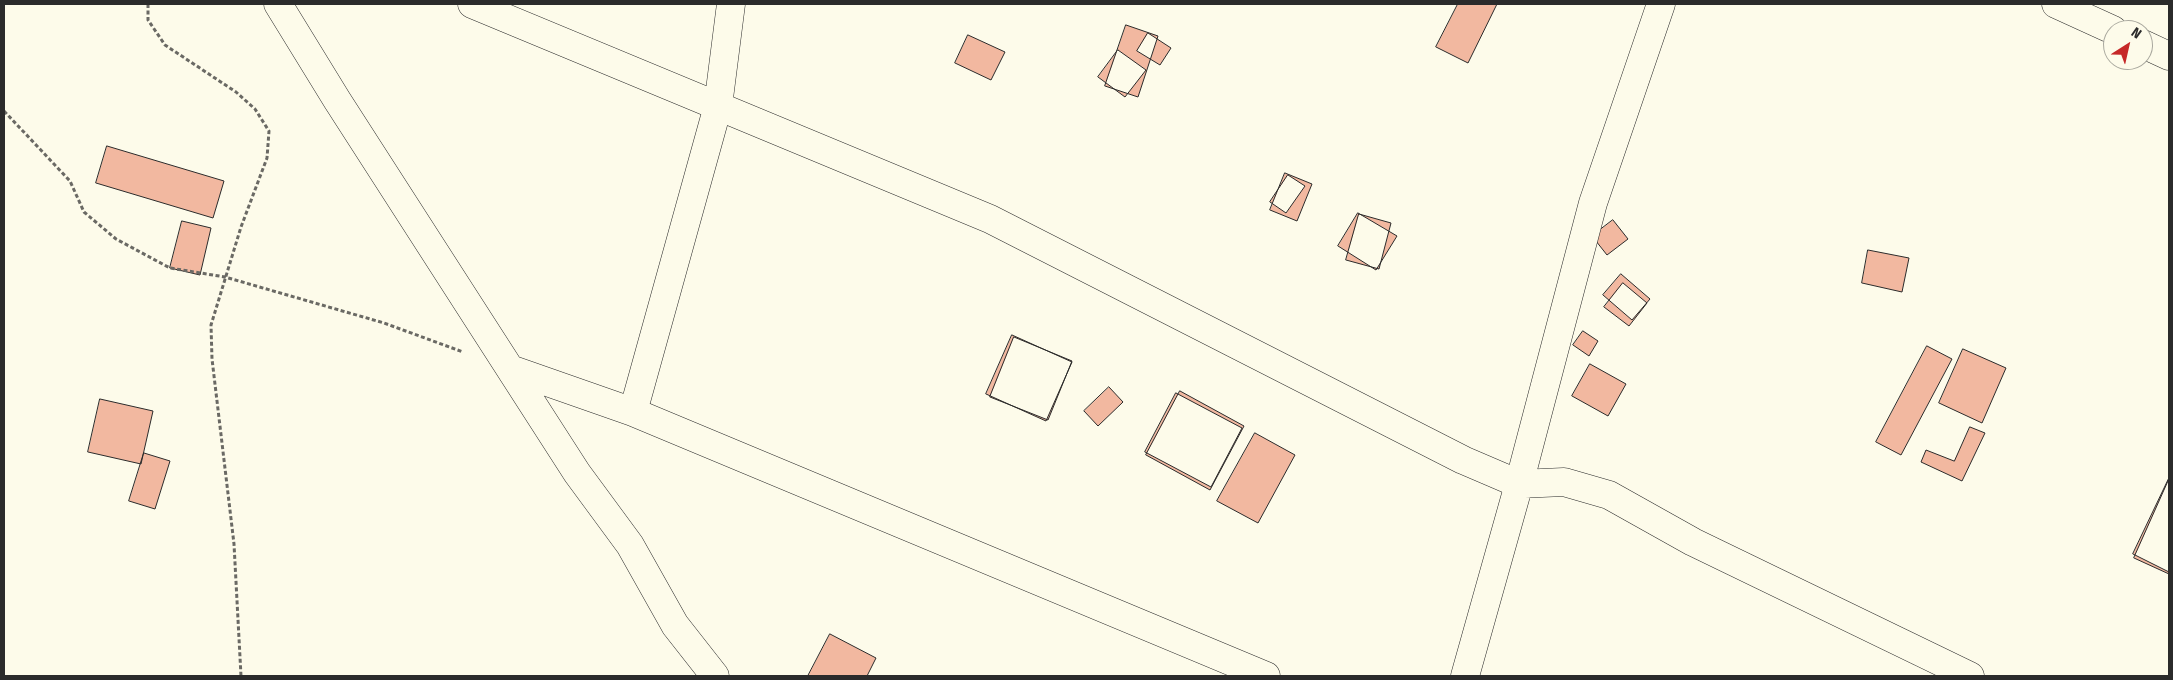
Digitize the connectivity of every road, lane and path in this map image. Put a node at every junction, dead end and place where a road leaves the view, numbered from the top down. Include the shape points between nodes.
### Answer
1 (148, 4) edge
2 (278, 4) edge
3 (472, 4) edge
4 (731, 4) edge
5 (1661, 4) edge
6 (2056, 4) edge
7 (2103, 25) edge
8 (2153, 49) edge
9 (2169, 56) edge
10 (718, 106) junction
11 (4, 111) edge
12 (225, 277) junction
13 (467, 354) dead end
14 (513, 370) junction
15 (633, 412) junction
16 (1519, 484) junction
17 (242, 676) edge
18 (715, 676) edge
19 (1266, 676) edge
20 (1465, 676) edge
21 (1970, 676) edge

1 - 12 path via 148,20 165,46 236,92 255,109 269,131 267,158
2 - 14 street via 336,100
3 - 10 street
4 - 10 street
5 - 16 street via 1593,203
6 - 7 street
8 - 9 street
10 - 15 street
10 - 16 street via 990,220 1431,444
11 - 12 path via 70,181 84,212 116,239 170,268
12 - 13 path via 384,323
12 - 17 path via 211,325 212,351 234,544
14 - 15 street
14 - 18 street via 577,472 630,545 675,625
15 - 19 street
16 - 20 street
16 - 21 street via 1564,482 1608,495 1693,542

